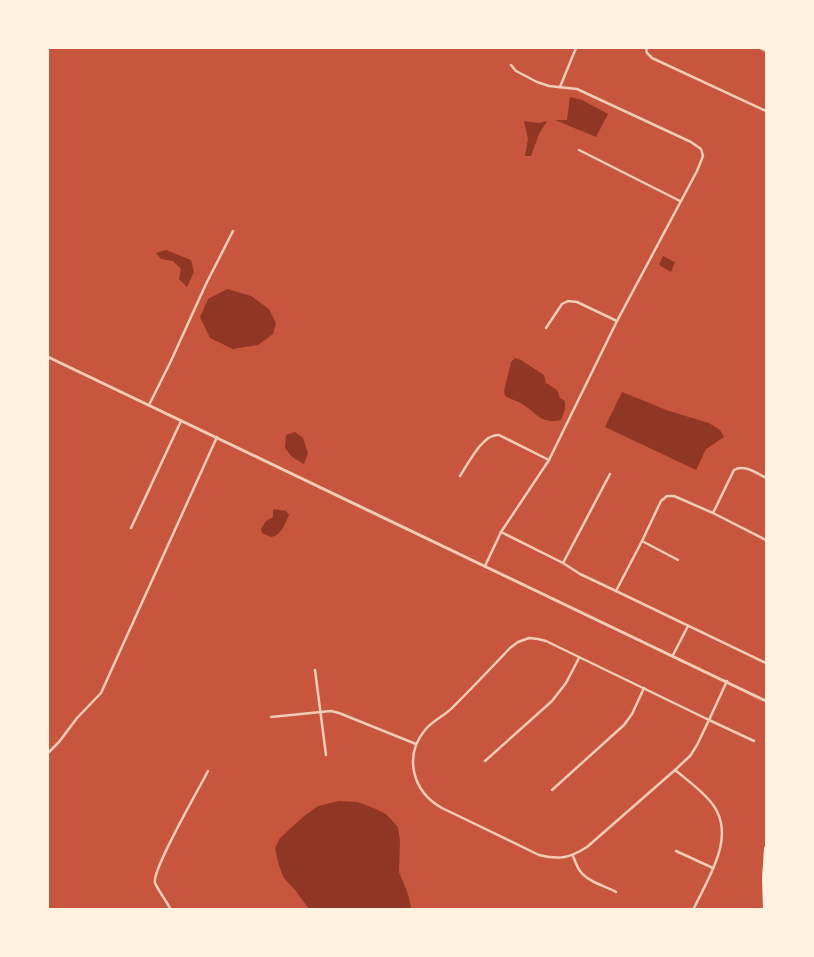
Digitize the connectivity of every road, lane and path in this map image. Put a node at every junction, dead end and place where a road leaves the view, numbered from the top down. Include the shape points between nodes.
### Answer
1 (576, 48) edge
2 (646, 48) edge
3 (760, 48) edge
4 (766, 51) edge
5 (512, 65) dead end
6 (560, 87) junction
7 (766, 111) edge
8 (579, 150) dead end
9 (680, 201) junction
10 (233, 231) dead end
11 (617, 321) junction
12 (546, 328) dead end
13 (48, 357) edge
14 (149, 406) junction
15 (181, 421) junction
16 (217, 437) junction
17 (549, 460) junction
18 (610, 474) dead end
19 (460, 476) dead end
20 (766, 478) edge
21 (713, 513) junction
22 (131, 528) dead end
23 (501, 532) junction
24 (766, 540) edge
25 (642, 541) junction
26 (678, 560) dead end
27 (563, 563) junction
28 (485, 566) junction
29 (616, 591) junction
30 (688, 626) junction
31 (673, 655) junction
32 (579, 658) junction
33 (766, 663) edge
34 (315, 670) dead end
35 (727, 682) junction
36 (644, 688) junction
37 (766, 701) edge
38 (320, 711) junction
39 (271, 717) dead end
40 (709, 720) junction
41 (754, 741) dead end
42 (416, 744) junction
43 (48, 753) edge
44 (326, 755) dead end
45 (484, 761) dead end
46 (675, 770) junction
47 (208, 771) dead end
48 (552, 790) dead end
49 (766, 849) edge
50 (676, 850) dead end
51 (573, 856) junction
52 (713, 868) junction
53 (616, 892) dead end
54 (171, 910) edge
55 (693, 910) edge
56 (764, 910) edge

1 - 6 street
2 - 7 street via 652,58
3 - 4 street
5 - 6 street via 537,82
6 - 9 street via 577,89 701,149 703,156 697,171
8 - 9 street
9 - 11 street
10 - 14 street
11 - 12 street via 568,301 562,304
11 - 17 street
13 - 14 street
14 - 15 street
15 - 16 street
15 - 22 street
16 - 28 street
16 - 43 street via 102,693
17 - 19 street via 494,434 485,440
17 - 23 street
18 - 27 street
20 - 21 street via 746,468 734,470
21 - 24 street
21 - 25 street via 667,496 661,501
23 - 27 street
23 - 28 street
25 - 26 street
25 - 29 street
27 - 29 street
28 - 31 street
29 - 30 street
30 - 31 street
30 - 33 street
31 - 35 street
32 - 36 street
32 - 42 street via 546,641 529,638 518,642 451,710 425,730
32 - 45 street via 552,701
34 - 38 street
35 - 37 street
35 - 40 street
36 - 40 street
36 - 48 street via 624,725
38 - 39 street
38 - 42 street via 339,712
38 - 44 street
40 - 41 street
40 - 46 street via 690,756
42 - 51 street via 413,765 417,782 435,805 539,855 555,858
46 - 51 street
46 - 52 street via 712,802 718,814 722,844
47 - 54 street via 155,876 155,882
49 - 56 main road
50 - 52 street
51 - 53 street via 579,870 588,879
52 - 55 street

